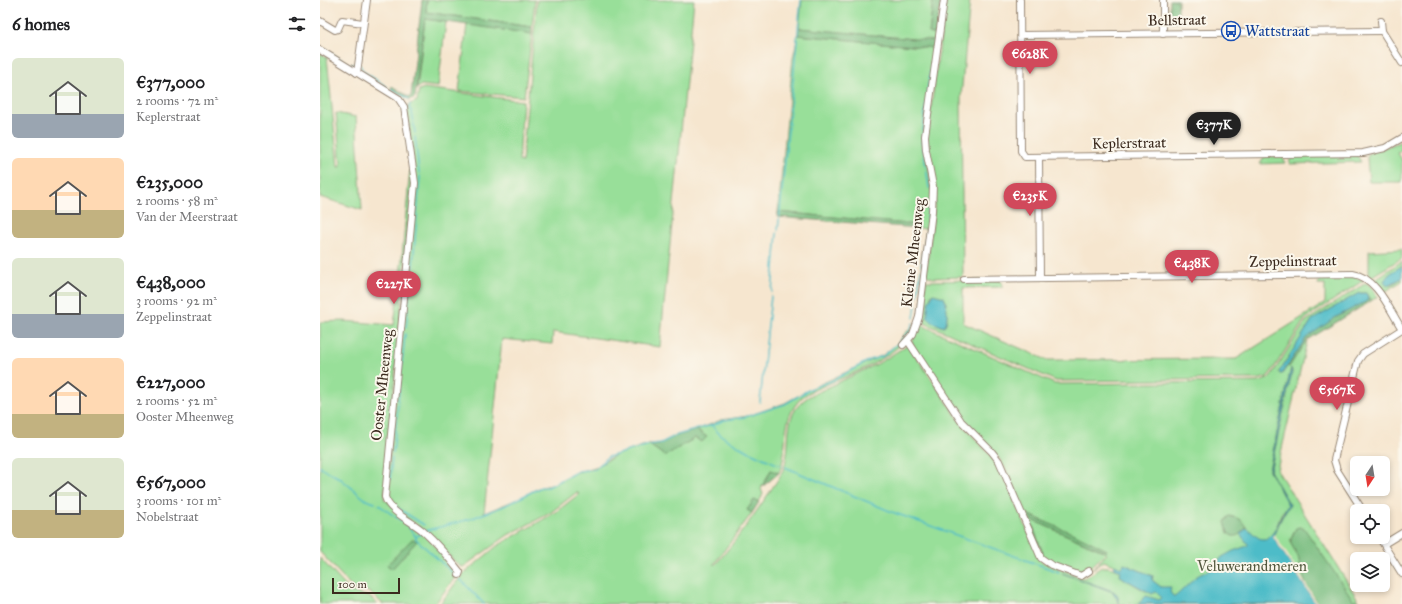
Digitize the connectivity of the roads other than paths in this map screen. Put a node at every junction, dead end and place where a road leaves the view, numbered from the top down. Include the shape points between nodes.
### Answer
1 (367, 0) edge
2 (944, 0) edge
3 (1020, 0) edge
4 (1163, 0) edge
5 (320, 21) edge
6 (1381, 21) dead end
7 (363, 23) junction
8 (1382, 31) junction
9 (1163, 34) junction
10 (1020, 35) junction
11 (320, 50) edge
12 (1402, 63) edge
13 (357, 73) junction
14 (1402, 138) edge
15 (1039, 157) junction
16 (1040, 277) junction
17 (964, 279) dead end
18 (1402, 329) edge
19 (1359, 504) edge
20 (1402, 533) edge
21 (1390, 540) edge
22 (1384, 544) edge
23 (1089, 571) dead end
24 (1402, 574) edge
25 (459, 575) dead end

1 - 7 street
2 - 23 street, Kleine Mheenweg via 925,136 934,194 918,317 913,334 906,343 961,421 999,461 1041,558 1051,565 1081,576
3 - 10 street
4 - 9 street
5 - 7 street via 334,30 338,29 342,20
6 - 8 street
7 - 13 street
8 - 9 street, Bellstraat
8 - 12 street
9 - 10 street, Bellstraat
10 - 15 street, Keplerstraat via 1022,154 1024,157
11 - 13 street, Ooster Mheenweg
13 - 25 street, Ooster Mheenweg via 398,98 403,104 414,173 413,207 385,497 389,506 420,529 452,561 460,572
14 - 15 street, Keplerstraat via 1385,148 1363,152
15 - 16 street
16 - 17 street, Zeppelinstraat
16 - 18 street, Zeppelinstraat via 1353,274 1362,276 1374,285
18 - 19 street via 1363,354 1358,361 1334,460 1337,470
20 - 21 street
22 - 24 street

